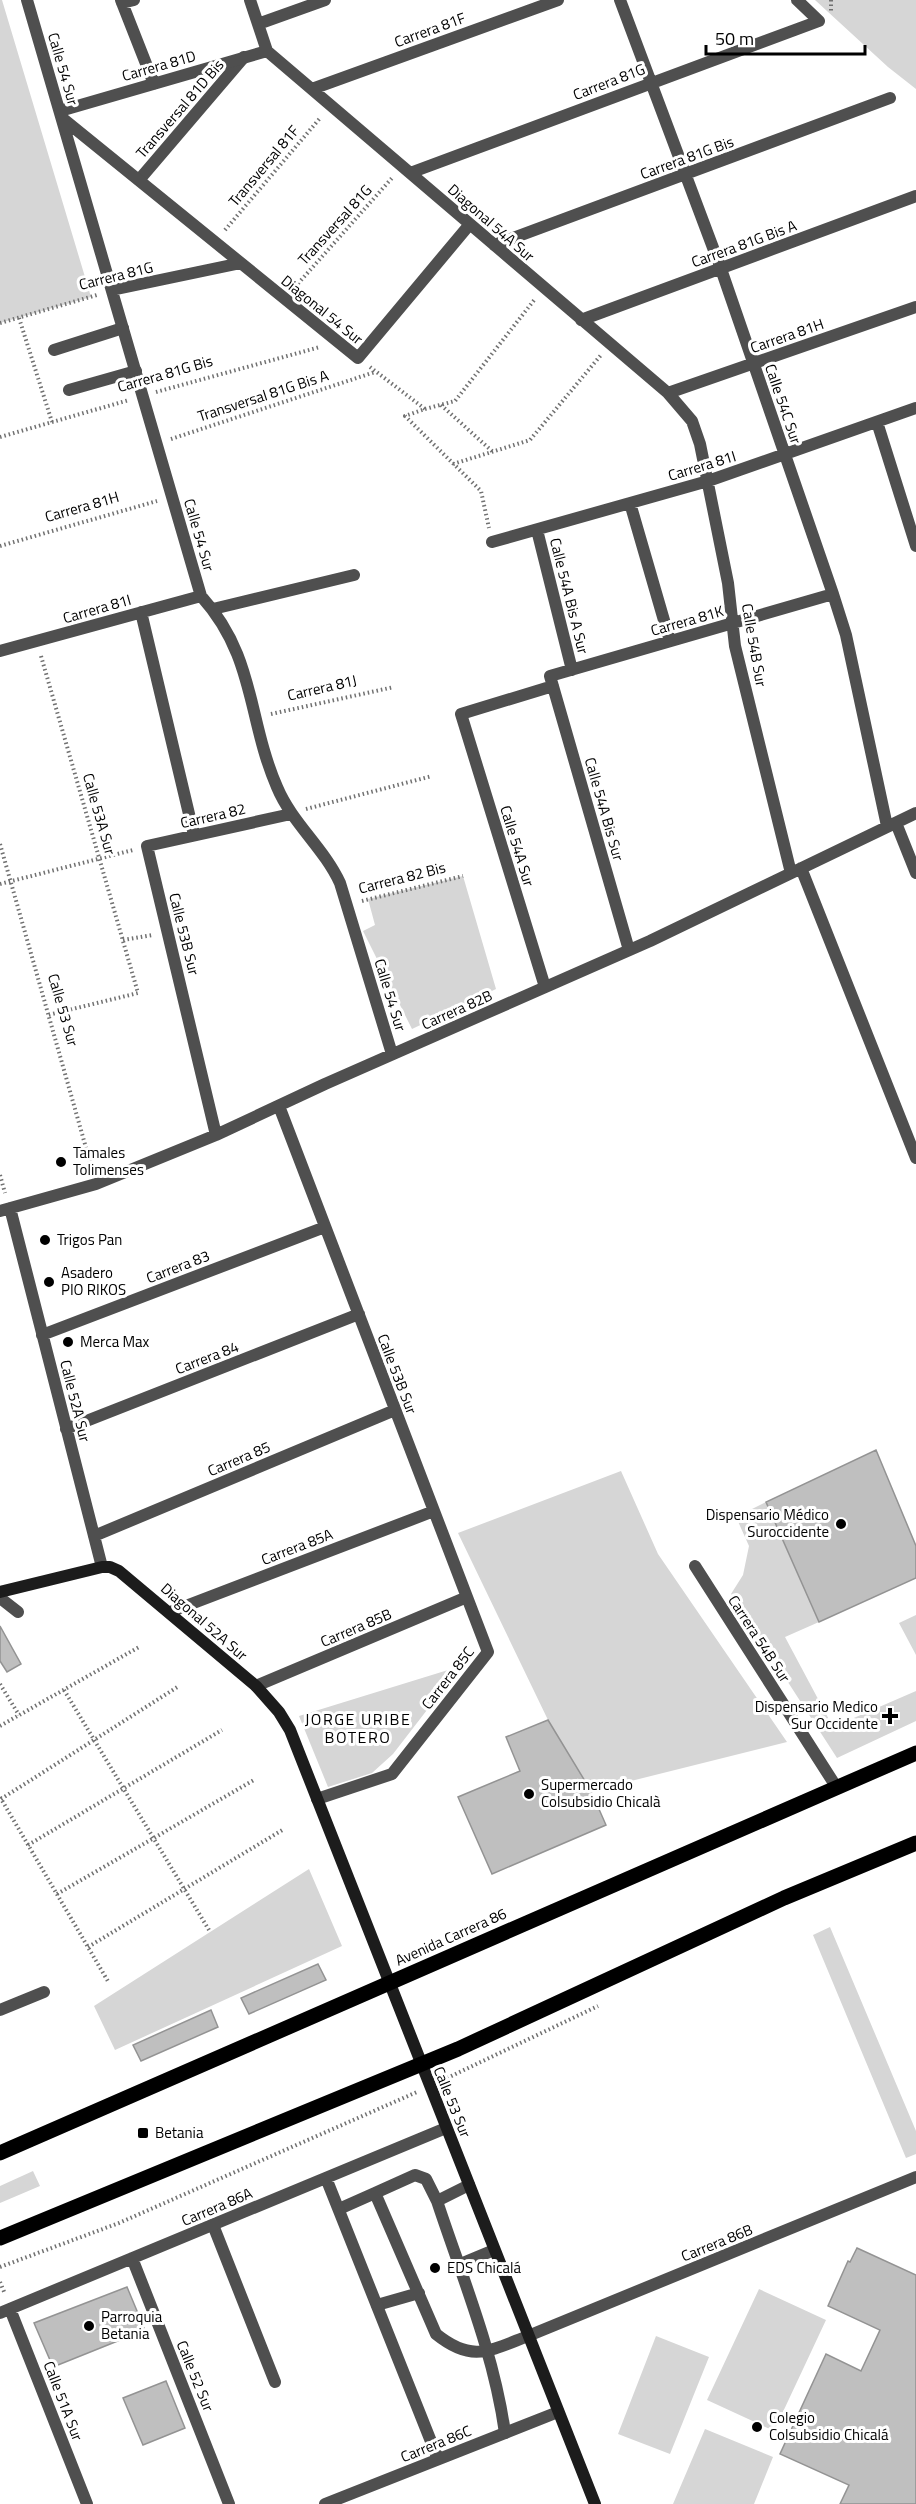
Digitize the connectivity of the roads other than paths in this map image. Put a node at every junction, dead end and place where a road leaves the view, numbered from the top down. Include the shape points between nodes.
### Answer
1 (27, 0) edge
2 (250, 0) edge
3 (325, 0) edge
4 (558, 0) edge
5 (620, 0) edge
6 (797, 0) edge
7 (126, 1) edge
8 (258, 24) junction
9 (267, 51) junction
10 (244, 57) junction
11 (651, 83) junction
12 (154, 84) junction
13 (312, 89) junction
14 (890, 98) dead end
15 (61, 114) junction
16 (406, 170) junction
17 (685, 174) junction
18 (139, 180) junction
19 (916, 196) edge
20 (470, 224) junction
21 (494, 245) junction
22 (241, 263) junction
23 (721, 269) junction
24 (112, 290) junction
25 (916, 307) edge
26 (581, 320) junction
27 (123, 327) junction
28 (54, 350) dead end
29 (754, 363) junction
30 (136, 371) junction
31 (69, 390) dead end
32 (668, 393) junction
33 (916, 408) edge
34 (692, 421) joint
35 (877, 422) junction
36 (785, 456) junction
37 (708, 481) junction
38 (630, 503) junction
39 (913, 524) edge
40 (537, 530) junction
41 (492, 542) road end
42 (916, 546) edge
43 (354, 574) dead end
44 (833, 594) junction
45 (201, 596) junction
46 (213, 609) junction
47 (141, 612) junction
48 (732, 623) junction
49 (670, 641) junction
50 (0, 651) edge
51 (572, 670) junction
52 (551, 681) junction
53 (461, 714) joint
54 (916, 813) edge
55 (291, 814) junction
56 (891, 825) junction
57 (194, 835) junction
58 (147, 846) joint
59 (796, 871) junction
60 (916, 873) edge
61 (629, 950) junction
62 (545, 987) junction
63 (392, 1054) junction
64 (279, 1106) junction
65 (216, 1135) junction
66 (916, 1158) edge
67 (5, 1210) edge
68 (325, 1227) junction
69 (358, 1314) junction
70 (42, 1335) junction
71 (395, 1410) junction
72 (66, 1429) junction
73 (434, 1511) junction
74 (94, 1536) junction
75 (695, 1566) dead end
76 (102, 1567) junction
77 (0, 1592) edge
78 (467, 1597) junction
79 (0, 1598) edge
80 (18, 1612) dead end
81 (170, 1612) junction
82 (488, 1652) joint
83 (256, 1686) junction
84 (279, 1712) joint
85 (916, 1753) edge
86 (837, 1788) junction
87 (317, 1799) junction
88 (916, 1843) edge
89 (389, 1984) junction
90 (44, 1992) dead end
91 (0, 2010) edge
92 (421, 2064) junction
93 (446, 2128) junction
94 (0, 2153) edge
95 (916, 2177) edge
96 (327, 2178) junction
97 (469, 2186) junction
98 (375, 2193) junction
99 (437, 2201) junction
100 (339, 2209) junction
101 (213, 2225) junction
102 (0, 2238) edge
103 (494, 2250) junction
104 (132, 2258) junction
105 (458, 2265) junction
106 (419, 2293) junction
107 (377, 2306) junction
108 (5, 2311) edge
109 (528, 2336) junction
110 (487, 2352) junction
111 (275, 2382) dead end
112 (558, 2412) junction
113 (505, 2433) junction
114 (438, 2459) junction
115 (87, 2504) edge
116 (229, 2504) edge
117 (325, 2504) edge
118 (595, 2504) edge

1 - 15 street, Calle 54 Sur
2 - 8 street
3 - 8 street
4 - 13 street, Carrera 81F
5 - 11 street, Calle 54C Sur
6 - 11 street, Carrera 81G via 819,21
7 - 12 street
8 - 9 street
9 - 10 street, Carrera 81D
9 - 13 street, Diagonal 54A Sur
10 - 12 street, Carrera 81D
10 - 18 street, Transversal 81D Bis
11 - 16 street, Carrera 81G
11 - 17 street, Calle 54C Sur
12 - 15 street, Carrera 81D
13 - 16 street, Diagonal 54A Sur
14 - 17 street, Carrera 81G Bis
15 - 18 street, Diagonal 54 Sur
15 - 24 street, Calle 54 Sur
16 - 20 street, Diagonal 54A Sur
17 - 21 street, Carrera 81G Bis
17 - 23 street, Calle 54C Sur
18 - 22 street, Diagonal 54 Sur
19 - 23 street, Carrera 81G Bis A
20 - 21 street, Diagonal 54A Sur
20 - 22 street, Diagonal 54 Sur via 358,358
21 - 26 street, Diagonal 54A Sur
22 - 24 street, Carrera 81G
23 - 26 street, Carrera 81G Bis A
23 - 29 street, Calle 54C Sur
24 - 27 street, Calle 54 Sur
25 - 29 street, Carrera 81H
26 - 32 street, Diagonal 54A Sur
27 - 28 street
27 - 30 street, Calle 54 Sur
29 - 32 street, Carrera 81H
29 - 36 street, Calle 54C Sur
30 - 31 street
30 - 45 street, Calle 54 Sur
32 - 34 street, Diagonal 54A Sur
33 - 35 street, Carrera 81I
34 - 37 street, Calle 54B Sur
35 - 36 street, Carrera 81I
35 - 39 street
36 - 37 street, Carrera 81I
36 - 44 street, Calle 54C Sur
37 - 38 street, Carrera 81I
37 - 48 street, Calle 54B Sur
38 - 40 street, Carrera 81I
38 - 49 street
39 - 42 street
40 - 41 street, Carrera 81I
40 - 51 street, Calle 54A Bis A Sur
43 - 46 street
44 - 48 street, Carrera 81K
44 - 56 street, Calle 54C Sur
45 - 46 street, Calle 54 Sur
45 - 47 street, Carrera 81I
46 - 55 street, Calle 54 Sur via 233,641 246,675 271,773
47 - 50 street, Carrera 81I
47 - 57 street
48 - 49 street, Carrera 81K
48 - 59 street, Calle 54B Sur
49 - 51 street, Carrera 81K
51 - 52 street, Carrera 81K
52 - 53 street, Carrera 81K
52 - 61 street, Calle 54A Bis Sur
53 - 62 street, Calle 54A Sur
54 - 56 street, Carrera 82B
55 - 57 street, Carrera 82
55 - 63 street, Calle 54 Sur via 333,868
56 - 59 street, Carrera 82B
56 - 60 street, Calle 54C Sur
57 - 58 street, Carrera 82
58 - 65 street, Calle 53B Sur
59 - 61 street, Carrera 82B
59 - 66 street, Calle 54B Sur
61 - 62 street, Carrera 82B
62 - 63 street, Carrera 82B
63 - 64 street, Carrera 82B
64 - 65 street, Carrera 82B
64 - 68 street, Calle 53B Sur
65 - 67 street, Carrera 82B via 96,1184
67 - 70 street, Calle 52A Sur
68 - 69 street, Calle 53B Sur
68 - 70 street, Carrera 83
69 - 71 street, Calle 53B Sur
69 - 72 street, Carrera 84
70 - 72 street, Calle 52A Sur
71 - 73 street, Calle 53B Sur
71 - 74 street, Carrera 85
72 - 74 street, Calle 52A Sur
73 - 78 street, Calle 53B Sur
73 - 81 street, Carrera 85A
74 - 76 street, Calle 52A Sur
75 - 86 street, Carrera 54B Sur
76 - 77 street
76 - 81 street, Diagonal 52A Sur via 119,1571
78 - 82 street, Calle 53B Sur
78 - 83 street, Carrera 85B
79 - 80 street
81 - 83 street, Diagonal 52A Sur
82 - 87 street, Carrera 85C via 392,1774
83 - 84 street, Diagonal 52A Sur
84 - 87 street, Calle 53 Sur
85 - 86 main road, Avenida Carrera 86
86 - 89 main road, Avenida Carrera 86
87 - 89 street, Calle 53 Sur
88 - 92 main road via 784,1898
89 - 92 street, Calle 53 Sur
89 - 94 main road, Avenida Carrera 86
90 - 91 street
92 - 93 street, Calle 53 Sur
92 - 102 main road
93 - 96 street, Carrera 86A
93 - 97 street, Calle 53 Sur
95 - 109 street, Carrera 86B
96 - 100 street
96 - 101 street, Carrera 86A
97 - 99 street
97 - 103 street, Calle 53 Sur
98 - 99 street via 415,2175 426,2179
98 - 100 street
98 - 106 street
99 - 105 street
100 - 107 street
101 - 104 street, Carrera 86A
101 - 111 street
103 - 105 street
103 - 109 street, Calle 53 Sur
104 - 108 street, Carrera 86A
104 - 116 street, Calle 52 Sur
105 - 110 street
106 - 107 street
106 - 110 street via 436,2334 465,2351
107 - 114 street
108 - 115 street, Calle 51A Sur
109 - 110 street, Carrera 86B
109 - 112 street, Calle 53 Sur
110 - 113 street
112 - 113 street, Carrera 86C
112 - 118 street, Calle 53 Sur
113 - 114 street, Carrera 86C
114 - 117 street, Carrera 86C

